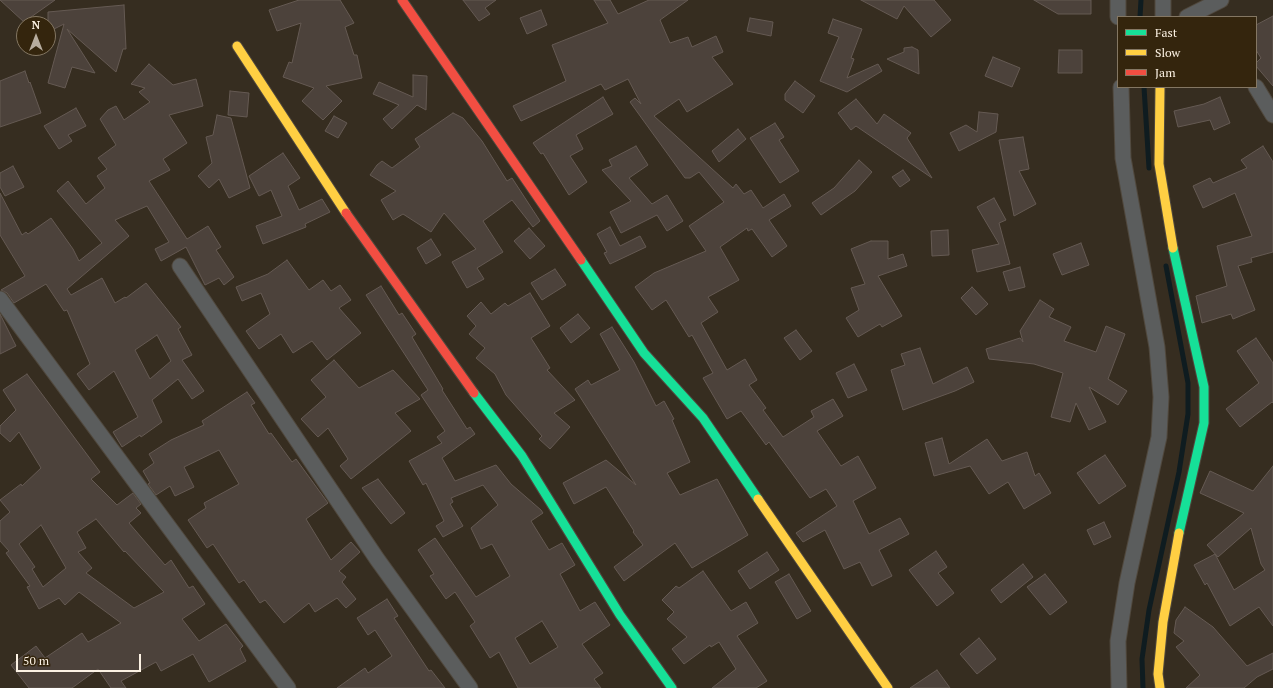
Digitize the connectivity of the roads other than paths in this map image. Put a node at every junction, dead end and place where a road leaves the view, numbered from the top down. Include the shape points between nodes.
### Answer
1 (402, 0) edge
2 (1118, 0) edge
3 (1163, 0) edge
4 (1221, 0) edge
5 (1209, 13) edge
6 (1118, 16) edge
7 (1163, 16) edge
8 (1192, 16) edge
9 (237, 46) dead end
10 (1121, 88) edge
11 (1160, 88) edge
12 (1257, 88) edge
13 (1273, 115) edge
14 (180, 266) dead end
15 (0, 299) edge
16 (288, 688) edge
17 (470, 688) edge
18 (672, 688) edge
19 (888, 688) edge
20 (1119, 688) edge
21 (1160, 688) edge

1 - 19 street via 644,353 703,418
2 - 6 street
3 - 7 street
4 - 5 street
5 - 8 street
9 - 18 street via 342,208 443,351 522,456 620,615
10 - 20 street via 1123,158 1157,347 1161,397 1159,437 1127,583 1118,641
11 - 21 street via 1159,164 1172,251 1204,388 1204,423 1180,525 1163,622 1158,674
12 - 13 street
14 - 17 street via 378,559
15 - 16 street

